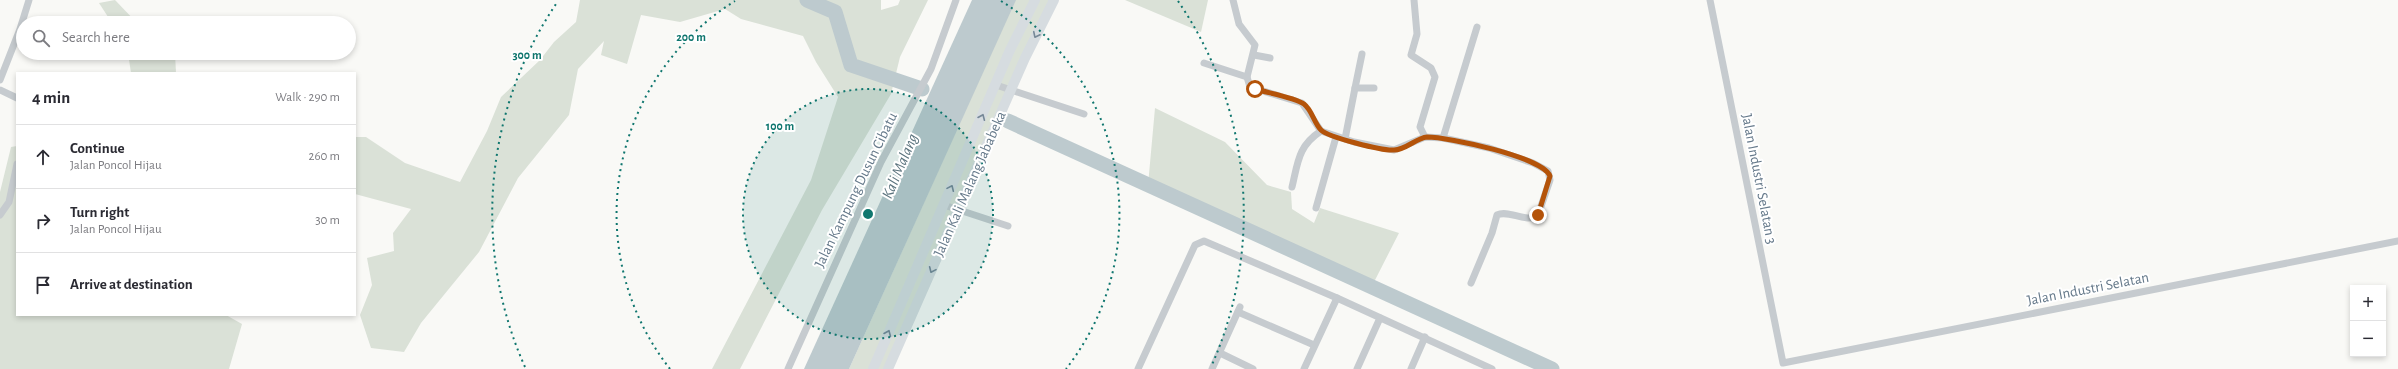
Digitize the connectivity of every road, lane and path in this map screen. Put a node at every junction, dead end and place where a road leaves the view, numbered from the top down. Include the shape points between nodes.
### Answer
1 (29, 0) edge
2 (956, 0) edge
3 (1035, 0) edge
4 (1054, 0) edge
5 (1233, 0) edge
6 (1414, 0) edge
7 (1710, 0) edge
8 (24, 16) edge
9 (1477, 27) dead end
10 (16, 39) edge
11 (1362, 54) dead end
12 (1254, 55) junction
13 (1270, 58) dead end
14 (1204, 63) dead end
15 (1247, 77) junction
16 (0, 80) edge
17 (1355, 88) junction
18 (1374, 88) dead end
19 (0, 90) edge
20 (994, 90) junction
21 (1009, 94) junction
22 (16, 98) edge
23 (1084, 114) dead end
24 (1321, 131) junction
25 (1336, 137) junction
26 (1425, 137) junction
27 (1443, 138) junction
28 (1345, 139) junction
29 (16, 169) edge
30 (1292, 187) dead end
31 (944, 205) junction
32 (1316, 208) dead end
33 (958, 210) junction
34 (0, 215) edge
35 (1008, 226) dead end
36 (2398, 241) edge
37 (1470, 283) dead end
38 (1337, 298) junction
39 (1380, 318) junction
40 (1425, 337) junction
41 (1314, 345) junction
42 (1220, 354) junction
43 (1783, 363) joint
44 (788, 369) edge
45 (873, 369) edge
46 (888, 369) edge
47 (1138, 369) edge
48 (1212, 369) edge
49 (1253, 369) edge
50 (1304, 369) edge
51 (1357, 369) edge
52 (1411, 369) edge
53 (1492, 369) edge

1 - 8 street
2 - 44 street, Jalan Kampung Dusun Cibatu via 915,102 881,162
3 - 20 main road, Jalan Kali Malang Jababeka
4 -> 21 main road, Jalan Kali Malang Jababeka
5 - 12 street via 1239,24 1254,40
6 - 26 street via 1417,34 1411,55 1431,68 1435,77 1420,127
7 - 43 street, Jalan Industri Selatan 3
9 - 27 street
10 - 16 street
11 - 17 street
12 - 13 street
12 - 15 street
14 - 15 street
15 - 24 street via 1248,83 1255,89 1302,103
17 - 18 street
17 - 28 street
19 - 22 street
20 - 21 street
31 -> 20 main road, Jalan Kali Malang Jababeka
21 - 23 street
21 - 33 main road, Jalan Kali Malang Jababeka
24 - 25 street
24 - 30 street via 1309,138 1303,146
25 - 28 street
25 - 32 street
26 - 27 street
26 - 28 street via 1394,150 1383,150
27 - 37 street via 1489,148 1534,163 1548,172 1550,180 1538,215 1530,218 1499,214
29 - 34 street via 9,202
31 - 33 street
45 -> 31 main road, Jalan Kali Malang Jababeka
33 - 35 street
33 -> 46 main road, Jalan Kali Malang Jababeka
36 - 43 street, Jalan Industri Selatan
38 - 39 street
38 - 41 street
38 - 47 street via 1201,241 1195,246
39 - 40 street
39 - 51 street
40 - 52 street
40 - 53 street
41 - 42 street via 1239,309
41 - 50 street
42 - 48 street
42 - 49 street

